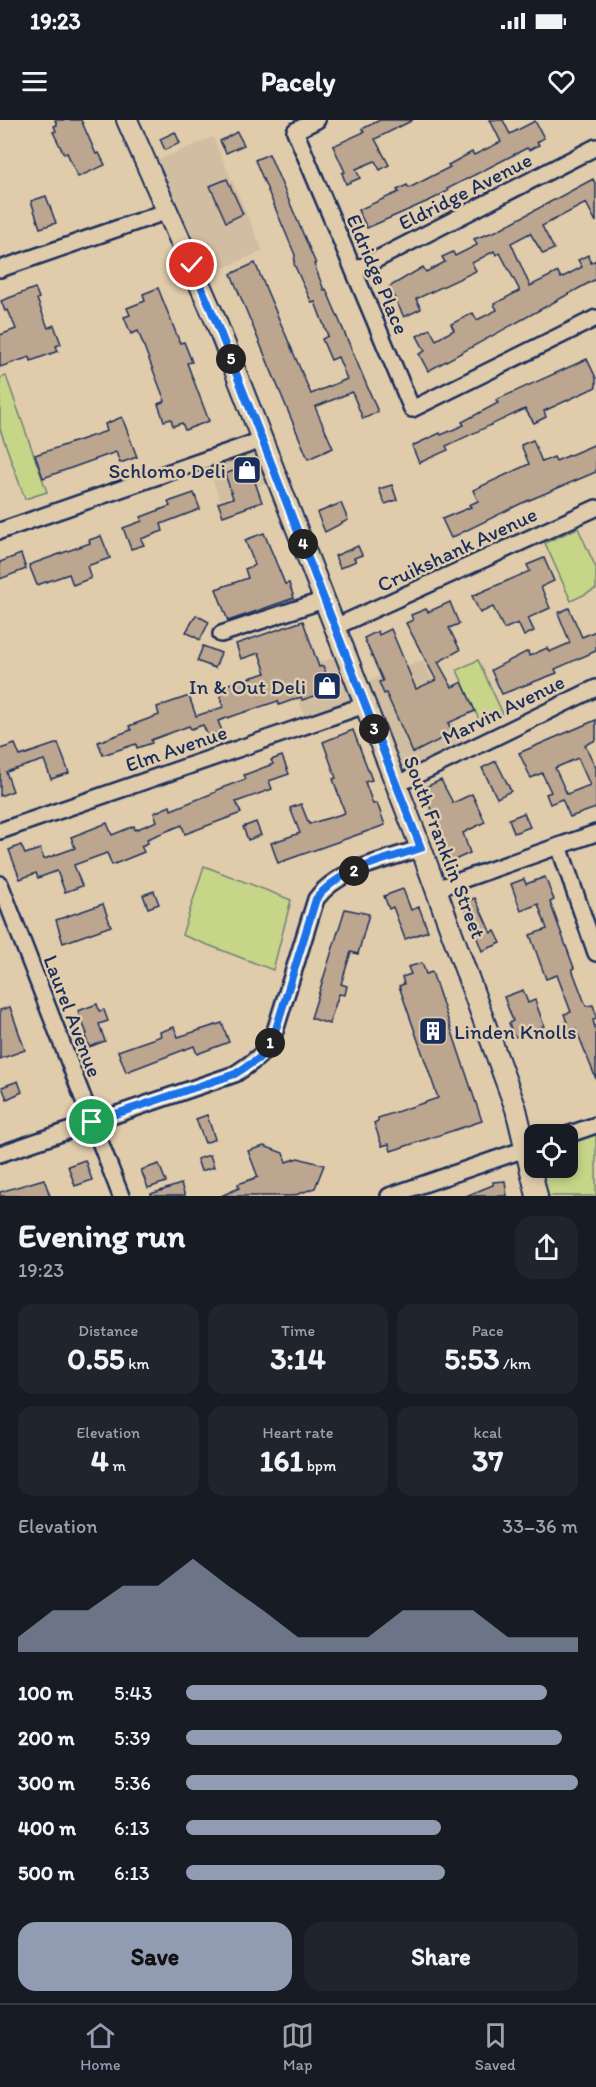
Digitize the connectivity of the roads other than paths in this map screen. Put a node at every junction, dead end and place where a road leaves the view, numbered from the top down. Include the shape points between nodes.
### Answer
1 (127, 120) edge
2 (317, 120) edge
3 (596, 147) edge
4 (168, 211) junction
5 (0, 269) edge
6 (354, 271) junction
7 (596, 318) edge
8 (262, 440) junction
9 (596, 508) edge
10 (0, 531) edge
11 (324, 600) junction
12 (335, 627) junction
13 (222, 634) dead end
14 (596, 688) edge
15 (365, 705) junction
16 (396, 784) junction
17 (0, 831) edge
18 (596, 833) edge
19 (559, 846) junction
20 (421, 848) junction
21 (0, 884) edge
22 (436, 889) junction
23 (596, 953) edge
24 (92, 1122) junction
25 (596, 1125) edge
26 (524, 1131) edge
27 (578, 1131) edge
28 (524, 1149) edge
29 (0, 1154) edge
30 (534, 1178) edge
31 (121, 1196) edge
32 (389, 1196) edge
33 (537, 1196) edge

1 - 4 main road, South Franklin Street
2 - 6 street, Eldridge Place via 295,131
3 - 6 street, Eldridge Avenue
4 - 5 street
4 - 8 main road, South Franklin Street
6 - 7 street, Eldridge Place via 412,409
8 - 10 street
8 - 11 main road, South Franklin Street
9 - 12 street, Cruikshank Avenue
11 - 12 main road, South Franklin Street
11 - 13 street
12 - 15 main road, South Franklin Street
14 - 16 street, Marvin Avenue
15 - 16 main road, South Franklin Street
15 - 17 street, Elm Avenue
16 - 20 main road, South Franklin Street
18 - 19 street
19 - 22 street
19 - 23 street
20 - 22 main road, South Franklin Street
20 - 24 street via 352,872 321,892 275,1032 258,1059 235,1074
21 - 24 street, Laurel Avenue
22 - 26 main road, South Franklin Street
24 - 29 street
24 - 31 street, Laurel Avenue
25 - 27 street
28 - 32 street
30 - 33 main road, South Franklin Street

